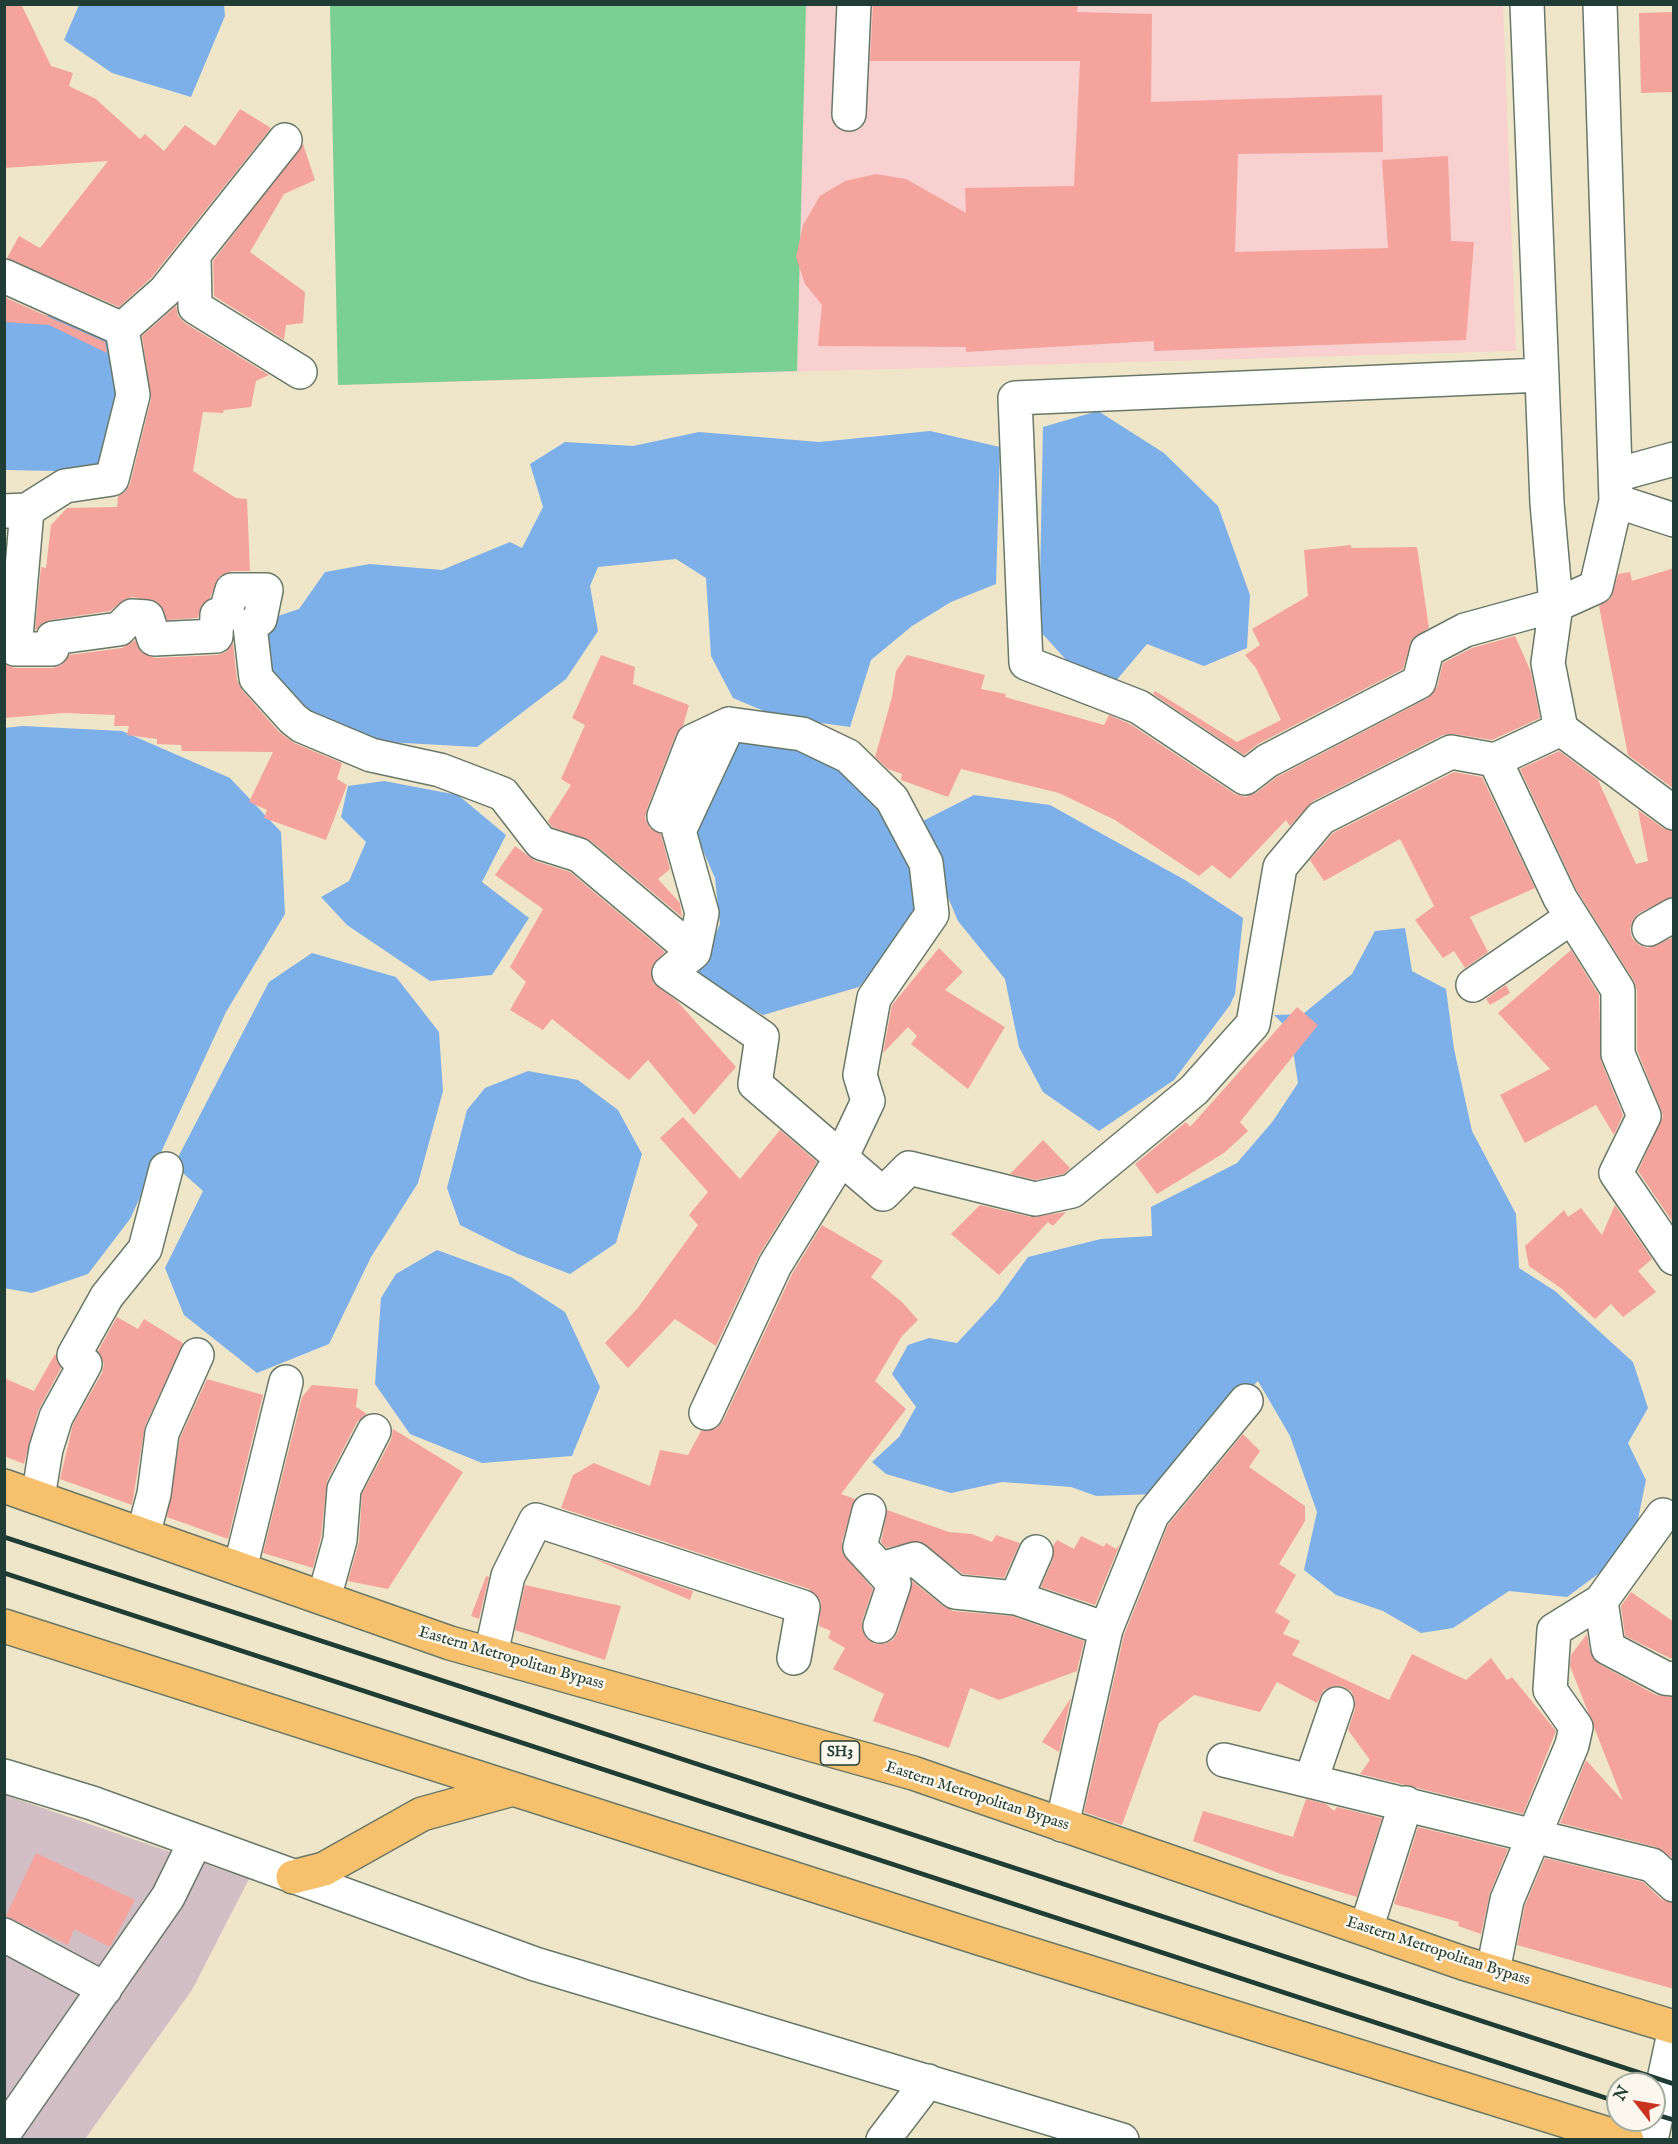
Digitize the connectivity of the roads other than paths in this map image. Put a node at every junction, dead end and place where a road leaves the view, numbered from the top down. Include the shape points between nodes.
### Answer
1 (854, 4) edge
2 (1527, 4) edge
3 (1600, 4) edge
4 (849, 114) dead end
5 (285, 140) dead end
6 (194, 257) junction
7 (4, 276) edge
8 (122, 329) junction
9 (300, 372) dead end
10 (1542, 375) junction
11 (1674, 459) edge
12 (1616, 488) junction
13 (16, 511) edge
14 (1674, 520) edge
15 (1556, 605) junction
16 (729, 724) junction
17 (1561, 729) junction
18 (1495, 760) junction
19 (1674, 813) edge
20 (664, 816) dead end
21 (1572, 917) junction
22 (694, 952) junction
23 (1473, 985) dead end
24 (840, 1160) junction
25 (166, 1169) dead end
26 (1674, 1257) edge
27 (196, 1355) dead end
28 (286, 1382) dead end
29 (1246, 1401) dead end
30 (706, 1413) dead end
31 (374, 1431) dead end
32 (4, 1486) edge
33 (38, 1497) junction
34 (869, 1511) dead end
35 (1663, 1515) dead end
36 (143, 1535) junction
37 (1036, 1552) dead end
38 (240, 1569) junction
39 (881, 1569) junction
40 (324, 1598) junction
41 (1016, 1598) junction
42 (1601, 1601) junction
43 (4, 1626) edge
44 (879, 1626) dead end
45 (1106, 1629) junction
46 (491, 1654) junction
47 (794, 1658) dead end
48 (1674, 1679) edge
49 (1337, 1704) dead end
50 (1224, 1760) dead end
51 (4, 1776) edge
52 (1311, 1780) junction
53 (513, 1789) junction
54 (1406, 1803) junction
55 (1062, 1825) junction
56 (1535, 1836) junction
57 (195, 1842) junction
58 (293, 1877) junction
59 (1674, 1885) edge
60 (1366, 1929) junction
61 (4, 1935) edge
62 (1493, 1971) junction
63 (105, 1989) junction
64 (1674, 2027) edge
65 (1674, 2033) edge
66 (928, 2081) junction
67 (4, 2133) edge
68 (883, 2139) edge
69 (1122, 2139) edge
70 (1628, 2139) edge
71 (1651, 2139) edge

1 - 4 street
2 - 10 street
3 - 12 street
5 - 6 street
6 - 8 street via 165,291
6 - 9 street via 195,307
7 - 8 street
8 - 13 street via 133,395 112,479 65,486
10 - 15 street via 1546,503
10 - 15 street via 1015,398 1026,663 1139,707 1245,778 1267,761 1419,682 1427,650 1465,630
11 - 12 street
12 - 14 street
12 - 15 street via 1596,587
13 - 22 street via 15,649 52,649 53,638 119,629 132,616 147,617 154,639 216,636 218,615 225,615 232,590 266,590 261,619 250,626 256,678 293,719 371,755 440,770 503,794 541,843 579,855
15 - 17 street via 1548,663
16 - 20 street via 693,741
16 - 22 street via 679,831 702,913
16 - 24 street via 802,734 848,756 892,799 926,863 932,914 874,998 860,1075 868,1101
17 - 18 street
17 - 19 street
18 - 21 street
18 - 24 street via 1451,752 1321,818 1280,867 1252,1024 1194,1090 1072,1191 1035,1199 909,1168 882,1194
21 - 23 street
21 - 26 street via 1618,990 1618,1054 1644,1116 1616,1173
22 - 24 street via 669,973 762,1038 755,1084
24 - 30 street via 775,1265
25 - 33 street via 145,1249 107,1296 74,1356 85,1364 56,1417
27 - 36 street via 162,1433 154,1494
28 - 38 street
29 - 45 street via 1152,1515
31 - 40 street via 344,1489 340,1540
32 - 33 main road, Eastern Metropolitan Bypass / SH3
33 - 36 main road, Eastern Metropolitan Bypass / SH3
34 - 39 street via 860,1546
35 - 42 street
36 - 38 main road, Eastern Metropolitan Bypass / SH3
37 - 41 street
38 - 40 main road, Eastern Metropolitan Bypass / SH3
39 - 41 street via 915,1559 955,1592
39 - 44 street via 894,1584
40 - 46 main road, Eastern Metropolitan Bypass / SH3
41 - 45 street
42 - 48 street via 1608,1648
42 - 56 street via 1554,1630 1550,1690 1576,1727
43 - 53 main road
45 - 55 street
46 - 47 street via 508,1576 536,1520 803,1606
46 - 55 main road, Eastern Metropolitan Bypass / SH3 via 913,1773
49 - 52 street
50 - 52 street
51 - 57 street via 92,1803
52 - 54 street
53 - 58 main road via 422,1814 324,1869
53 - 70 main road
54 - 56 street
54 - 60 street
55 - 60 main road, Eastern Metropolitan Bypass / SH3
56 - 59 street via 1652,1865
56 - 62 street via 1507,1900
57 - 58 street
57 - 63 street via 168,1897
58 - 66 street via 535,1964
60 - 62 main road, Eastern Metropolitan Bypass / SH3
61 - 63 street
62 - 64 main road, Eastern Metropolitan Bypass / SH3
63 - 67 street
65 - 71 street
66 - 68 street
66 - 69 street

